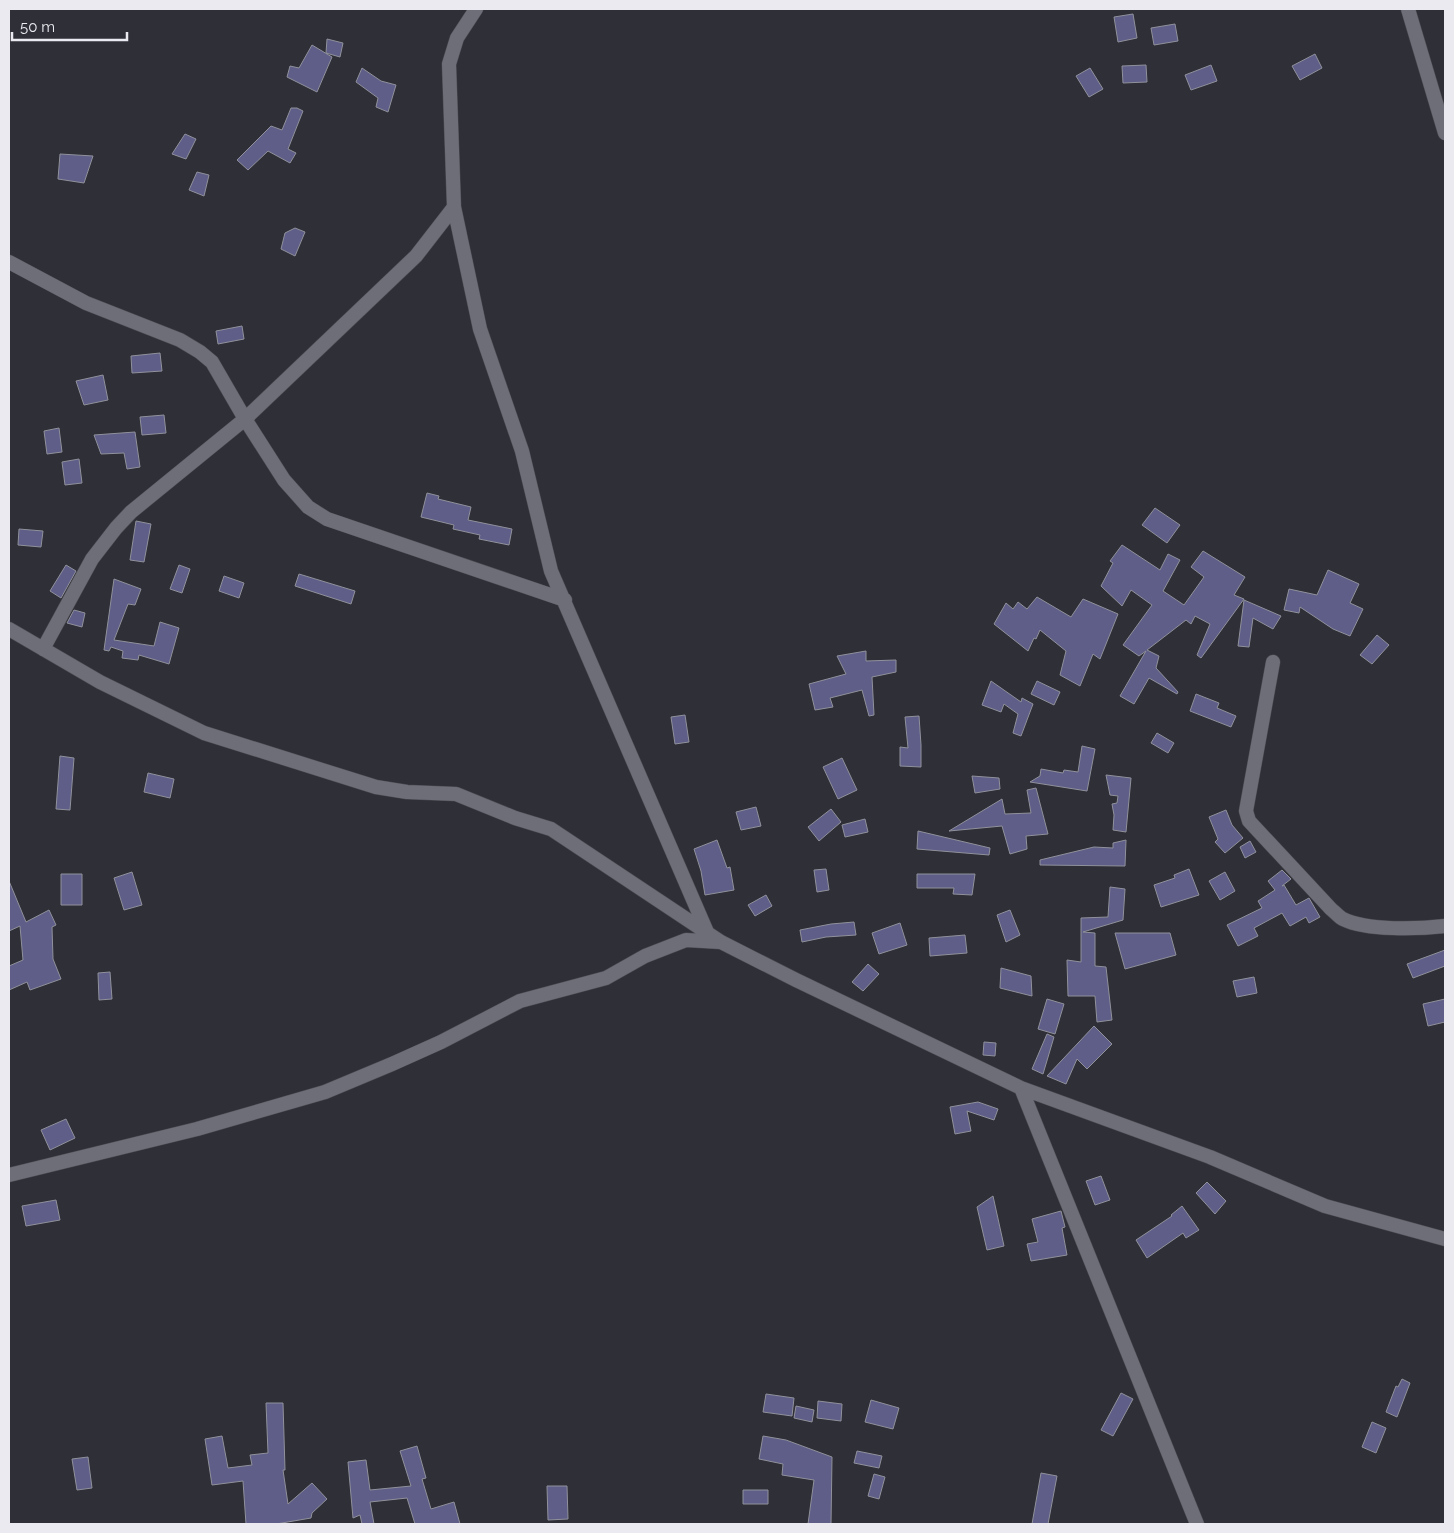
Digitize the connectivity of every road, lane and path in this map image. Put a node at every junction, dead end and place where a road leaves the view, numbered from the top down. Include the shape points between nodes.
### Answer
1 (476, 9) edge
2 (1408, 9) edge
3 (1445, 133) edge
4 (454, 207) junction
5 (9, 262) edge
6 (245, 419) junction
7 (564, 600) junction
8 (9, 629) edge
9 (43, 649) junction
10 (1273, 662) dead end
11 (1445, 926) edge
12 (707, 933) junction
13 (721, 942) junction
14 (1021, 1088) junction
15 (9, 1175) edge
16 (1445, 1239) edge
17 (1198, 1524) edge

1 - 4 street via 457,38 449,64
2 - 3 street
4 - 6 street via 416,256
4 - 7 street via 480,329 522,451 551,571
5 - 6 street via 86,303 180,340 200,352 212,362
6 - 7 street via 284,480 308,507 327,520
6 - 9 street via 131,512 116,528 92,559
7 - 12 street
8 - 9 street
9 - 12 street via 100,682 204,733 376,787 456,794 551,829
10 - 11 street via 1246,811 1249,821 1343,919 1362,925 1394,928
12 - 13 street
13 - 14 street
13 - 15 street via 686,940 645,956 606,978 520,1001 441,1042 325,1092 197,1129
14 - 16 street via 1210,1157 1325,1206
14 - 17 street

